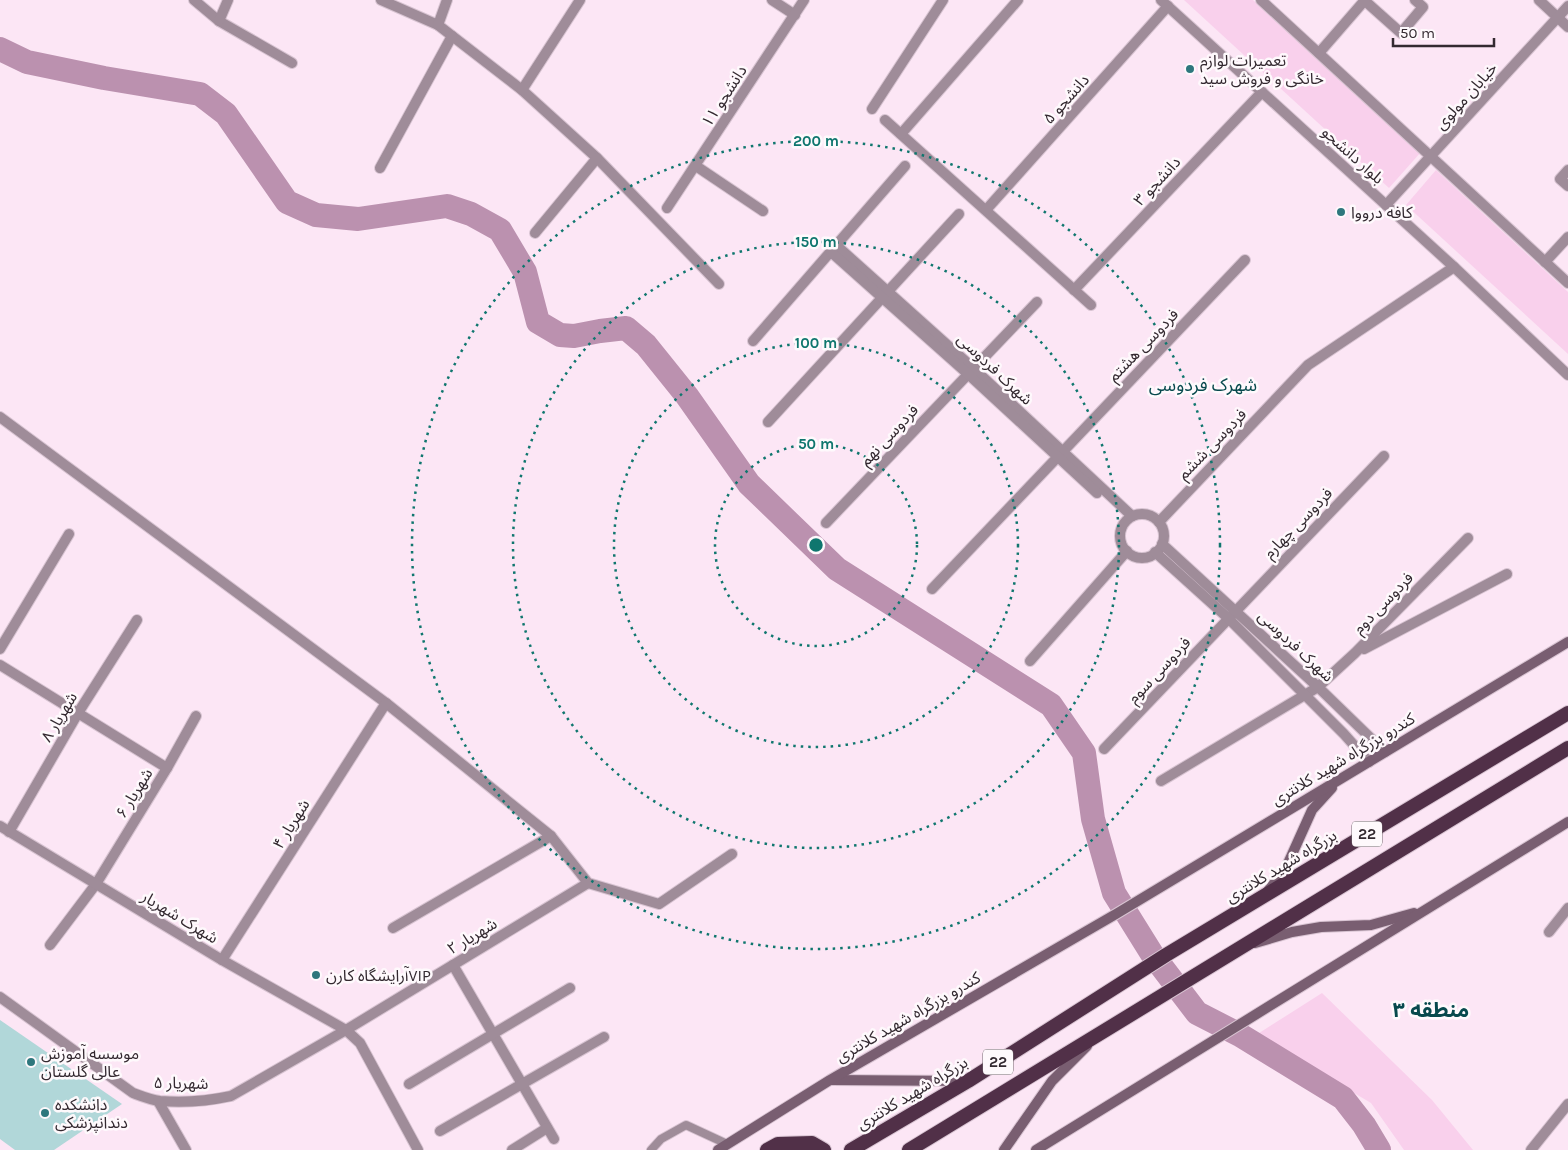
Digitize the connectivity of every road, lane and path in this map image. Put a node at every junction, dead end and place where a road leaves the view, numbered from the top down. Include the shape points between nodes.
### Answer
1 (194, 0) edge
2 (228, 0) edge
3 (381, 0) edge
4 (447, 0) edge
5 (580, 0) edge
6 (772, 0) edge
7 (804, 0) edge
8 (943, 0) edge
9 (1018, 0) edge
10 (1261, 0) edge
11 (1365, 0) edge
12 (1415, 0) edge
13 (1539, 0) edge
14 (1164, 3) edge
15 (1568, 6) edge
16 (795, 15) junction
17 (1558, 17) junction
18 (219, 21) junction
19 (438, 25) junction
20 (1568, 27) edge
21 (452, 36) junction
22 (1319, 53) junction
23 (292, 63) dead end
24 (522, 90) junction
25 (1262, 92) junction
26 (872, 109) dead end
27 (885, 120) dead end
28 (901, 134) junction
29 (1431, 156) junction
30 (597, 158) junction
31 (696, 166) junction
32 (905, 166) dead end
33 (380, 168) dead end
34 (1568, 170) edge
35 (1568, 186) edge
36 (1386, 205) junction
37 (668, 208) dead end
38 (986, 210) junction
39 (763, 211) dead end
40 (959, 214) dead end
41 (536, 233) dead end
42 (1568, 236) edge
43 (834, 249) junction
44 (1245, 260) dead end
45 (1545, 262) junction
46 (1454, 267) junction
47 (1568, 283) edge
48 (719, 284) dead end
49 (1074, 290) junction
50 (885, 294) junction
51 (1037, 302) dead end
52 (1091, 305) dead end
53 (753, 341) dead end
54 (970, 371) junction
55 (1568, 375) edge
56 (0, 417) edge
57 (768, 422) dead end
58 (1060, 454) junction
59 (1384, 456) dead end
60 (1130, 518) junction
61 (1158, 522) junction
62 (826, 523) dead end
63 (69, 534) dead end
64 (1468, 538) dead end
65 (1159, 548) junction
66 (1127, 551) junction
67 (1507, 574) dead end
68 (932, 589) dead end
69 (1232, 614) junction
70 (137, 620) dead end
71 (1568, 642) edge
72 (0, 649) edge
73 (1354, 654) junction
74 (1030, 661) dead end
75 (0, 665) edge
76 (1318, 687) junction
77 (1304, 695) junction
78 (386, 703) junction
79 (1568, 713) edge
80 (78, 714) junction
81 (196, 716) dead end
82 (1568, 748) edge
83 (1104, 749) dead end
84 (1385, 752) junction
85 (1369, 762) junction
86 (167, 768) junction
87 (1341, 778) junction
88 (1161, 781) dead end
89 (1568, 822) edge
90 (4, 829) edge
91 (551, 836) junction
92 (732, 854) dead end
93 (588, 883) junction
94 (96, 884) junction
95 (1265, 896) junction
96 (1568, 908) edge
97 (1425, 910) junction
98 (393, 928) dead end
99 (1549, 932) dead end
100 (50, 945) dead end
101 (1240, 947) junction
102 (222, 960) junction
103 (453, 965) junction
104 (570, 988) dead end
105 (0, 997) edge
106 (346, 1030) junction
107 (492, 1034) junction
108 (1099, 1034) junction
109 (604, 1037) dead end
110 (830, 1080) junction
111 (968, 1081) junction
112 (409, 1084) dead end
113 (522, 1084) junction
114 (158, 1101) junction
115 (1565, 1108) edge
116 (547, 1128) junction
117 (440, 1131) dead end
118 (554, 1139) dead end
119 (722, 1147) edge
120 (186, 1150) edge
121 (418, 1150) edge
122 (512, 1150) edge
123 (652, 1150) edge
124 (767, 1150) edge
125 (824, 1150) edge
126 (851, 1150) edge
127 (909, 1150) edge
128 (1004, 1150) edge
129 (1036, 1150) edge
130 (1531, 1150) edge

1 - 18 street
2 - 18 street
3 - 19 street
4 - 19 street
5 - 24 street
6 - 16 street
7 - 16 street, دانشجو ۱۱
8 - 26 street
9 - 28 street
10 - 22 street
11 - 12 street via 1400,33 1423,7
11 - 22 street
13 - 17 street
14 - 25 street, بلوار دانشجو
14 - 38 street, دانشجو ۵
15 - 17 street, خیابان مولوی
16 - 31 street, دانشجو ۱۱
17 - 20 street
17 - 29 street, خیابان مولوی
18 - 23 street
19 - 21 street
21 - 24 street
21 - 33 street
22 - 29 street
24 - 30 street
25 - 36 street, بلوار دانشجو
25 - 49 street, دانشجو ۳
27 - 28 street
28 - 38 street
29 - 36 street, خیابان مولوی
29 - 45 street
30 - 41 street
30 - 48 street
31 - 37 street, دانشجو ۱۱
31 - 39 street
32 - 43 street
34 - 35 street via 1560,179
36 - 46 street, بلوار دانشجو
38 - 49 street
40 - 50 street
42 - 45 street
43 - 50 street, شهرک فردوسی
43 - 53 street
44 - 58 street, فردوسی هشتم
45 - 47 street
46 - 55 street, بلوار دانشجو
46 - 61 street, فردوسی ششم via 1308,365
49 - 52 street
50 - 54 street, شهرک فردوسی
50 - 57 street
51 - 54 street, فردوسی نهم
54 - 58 street, شهرک فردوسی
54 - 62 street, فردوسی نهم
56 - 78 street
58 - 60 street, شهرک فردوسی
58 - 68 street, فردوسی هشتم
59 - 69 street, فردوسی چهارم
60 - 61 street via 1138,514 1149,515
60 - 66 street via 1121,532
61 - 65 street via 1163,532
63 - 72 street
64 - 73 street, فردوسی دوم
65 - 66 street via 1147,557
65 - 69 street, شهرک فردوسی
66 - 74 street
67 - 73 street
69 - 76 street, شهرک فردوسی
69 - 77 street, شهرک فردوسی
69 - 83 street, فردوسی سوم
70 - 80 street, شهریار ۸
71 - 84 main road, کندرو بزرگراه شهید کلانتری
73 - 76 street, فردوسی دوم
75 - 80 street
76 - 77 street, فردوسی دوم
76 - 84 street, شهرک فردوسی
77 - 85 street, شهرک فردوسی
77 - 88 street, فردوسی دوم
78 - 91 street
78 - 102 street, شهریار ۴
79 - 95 highway, بزرگراه شهید کلانتری / 22
80 - 86 street
80 - 90 street, شهریار ۸
81 - 86 street, شهریار ۶
82 - 101 highway, 22
84 - 85 main road, کندرو بزرگراه شهید کلانتری
85 - 87 main road, کندرو بزرگراه شهید کلانتری
86 - 94 street, شهریار ۶
87 - 95 main road via 1312,810 1285,870
87 - 110 main road, کندرو بزرگراه شهید کلانتری via 1116,914
89 - 97 main road
90 - 94 street, شهرک شهریار
91 - 93 street
91 - 98 street
92 - 93 street via 659,904
93 - 103 street, ۲ شهریار
94 - 100 street, شهریار ۶
94 - 102 street, شهرک شهریار
95 - 111 highway, بزرگراه شهید کلانتری / 22
96 - 99 street
97 - 101 main road via 1371,925 1292,932
97 - 129 main road
101 - 108 highway, 22
102 - 106 street, شهرک شهریار
103 - 106 street, ۲ شهریار
103 - 107 street
104 - 107 street
105 - 114 street, ۵ شهریار via 133,1093
106 - 114 street, ۵ شهریار via 232,1096 199,1101
106 - 121 street, شهرک شهریار via 360,1044
107 - 112 street
107 - 113 street
108 - 127 highway, 22
108 - 128 main road via 1052,1081
109 - 113 street
110 - 111 main road
110 - 119 main road, کندرو بزرگراه شهید کلانتری
111 - 126 highway, بزرگراه شهید کلانتری / 22
113 - 116 street
113 - 117 street
114 - 120 street
115 - 130 street
116 - 118 street
116 - 122 street
119 - 123 lane via 686,1125 661,1139
124 - 125 highway via 778,1144 812,1143

